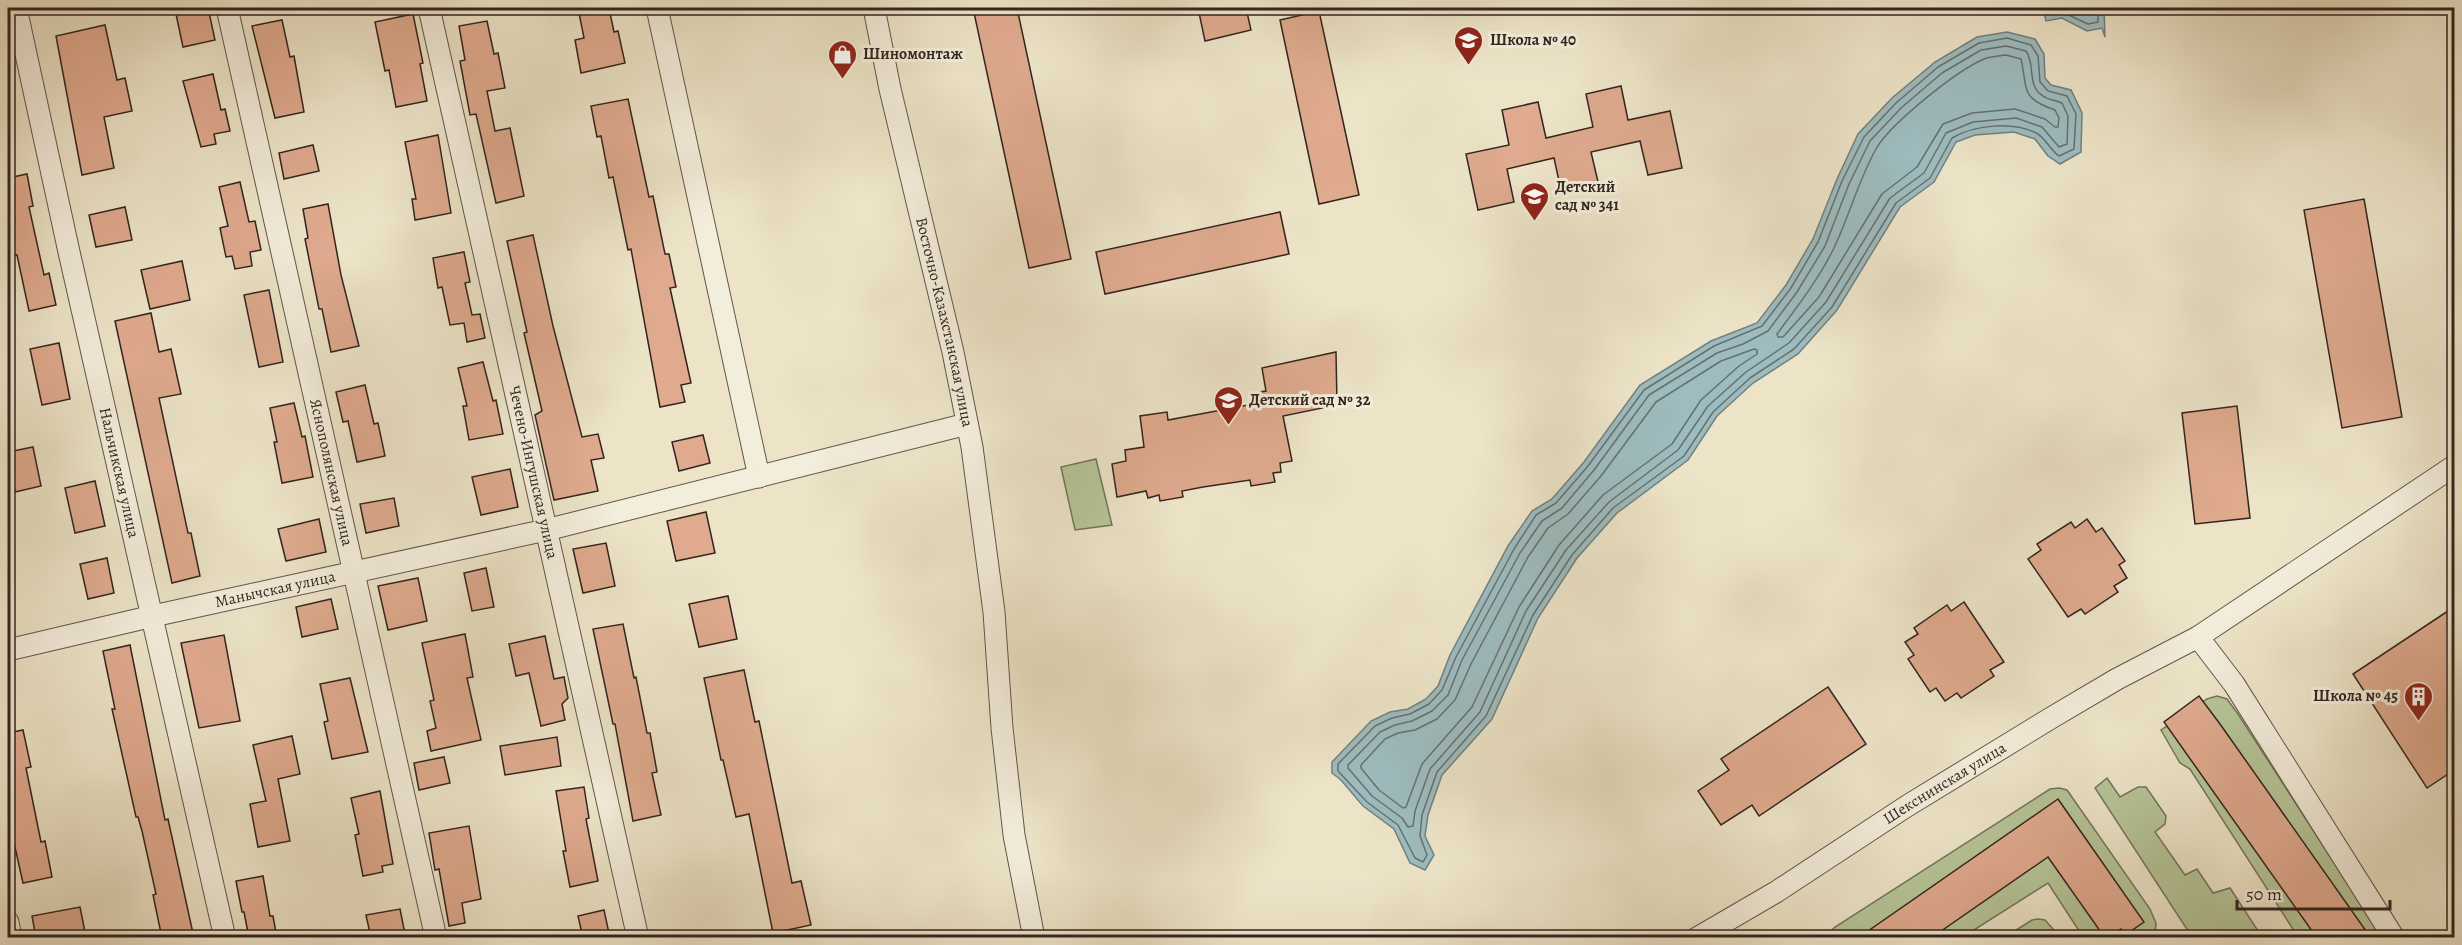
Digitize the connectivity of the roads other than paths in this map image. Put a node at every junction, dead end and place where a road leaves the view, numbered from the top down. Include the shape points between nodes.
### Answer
1 (16, 8) edge
2 (227, 8) edge
3 (429, 8) edge
4 (657, 8) edge
5 (874, 8) edge
6 (968, 424) junction
7 (2454, 466) edge
8 (759, 477) junction
9 (546, 530) junction
10 (355, 572) junction
11 (153, 616) junction
12 (2198, 637) junction
13 (8, 650) edge
14 (8, 922) edge
15 (11, 938) edge
16 (225, 938) edge
17 (436, 938) edge
18 (638, 938) edge
19 (1034, 938) edge
20 (1696, 938) edge
21 (2394, 938) edge

1 - 11 street, Нальчикская улица
2 - 10 street, Яснополянская улица
3 - 9 street, Чечено-Ингушская улица
4 - 8 street
5 - 6 street, Восточно-Казахстанская улица
6 - 8 street, Восточно-Казахстанская улица
6 - 19 street via 994,612 1014,835
7 - 12 street, Шекснинская улица
8 - 9 street, Восточно-Казахстанская улица
9 - 10 street, Манычская улица
9 - 18 street, Чечено-Ингушская улица
10 - 11 street, Манычская улица
10 - 17 street, Яснополянская улица
11 - 13 street, Манычская улица
11 - 16 street, Нальчикская улица
12 - 20 street, Шекснинская улица via 2051,718 1776,892
12 - 21 street via 2234,684
14 - 15 street

